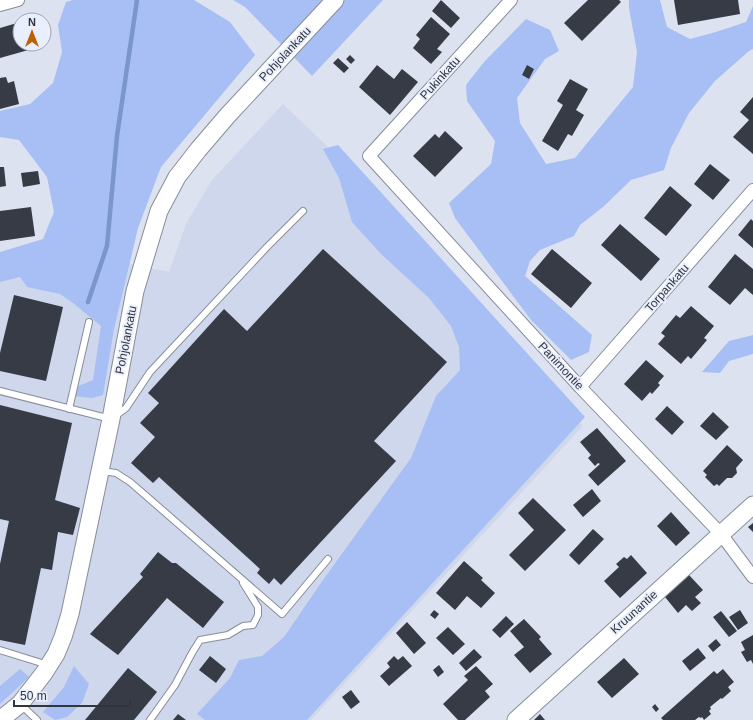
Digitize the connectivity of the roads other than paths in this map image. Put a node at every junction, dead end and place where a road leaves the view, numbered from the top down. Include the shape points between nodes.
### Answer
1 (18, 0) edge
2 (335, 0) edge
3 (512, 0) edge
4 (0, 5) edge
5 (369, 156) joint
6 (753, 190) edge
7 (303, 211) dead end
8 (89, 322) dead end
9 (580, 387) junction
10 (0, 391) edge
11 (69, 409) junction
12 (111, 419) junction
13 (100, 471) junction
14 (753, 505) edge
15 (721, 534) junction
16 (328, 559) dead end
17 (239, 577) junction
18 (753, 577) edge
19 (0, 650) edge
20 (49, 665) junction
21 (20, 704) junction
22 (0, 720) edge
23 (37, 720) edge
24 (150, 720) edge
25 (516, 720) edge

1 - 4 street
2 - 12 main road, Pohjolankatu via 228,115 177,177 159,211 135,291
3 - 5 street, Pukinkatu
5 - 9 street, Panimontie
6 - 9 street, Torpankatu
7 - 12 lane via 150,372 126,408
8 - 11 lane
9 - 15 street, Panimontie
10 - 11 lane
11 - 12 lane
12 - 13 main road, Pohjolankatu
13 - 17 lane via 116,473 130,482
13 - 20 main road, Pohjolankatu via 70,614 63,637
14 - 15 main road, Kruunantie
15 - 18 street, Panimontie
15 - 25 main road, Kruunantie
16 - 17 lane via 282,614
17 - 24 lane via 258,607 258,615 253,625 243,626 228,635 200,640 175,685
19 - 20 lane
20 - 21 main road, Pohjolankatu
21 - 22 main road, Pohjolankatu
21 - 23 lane

